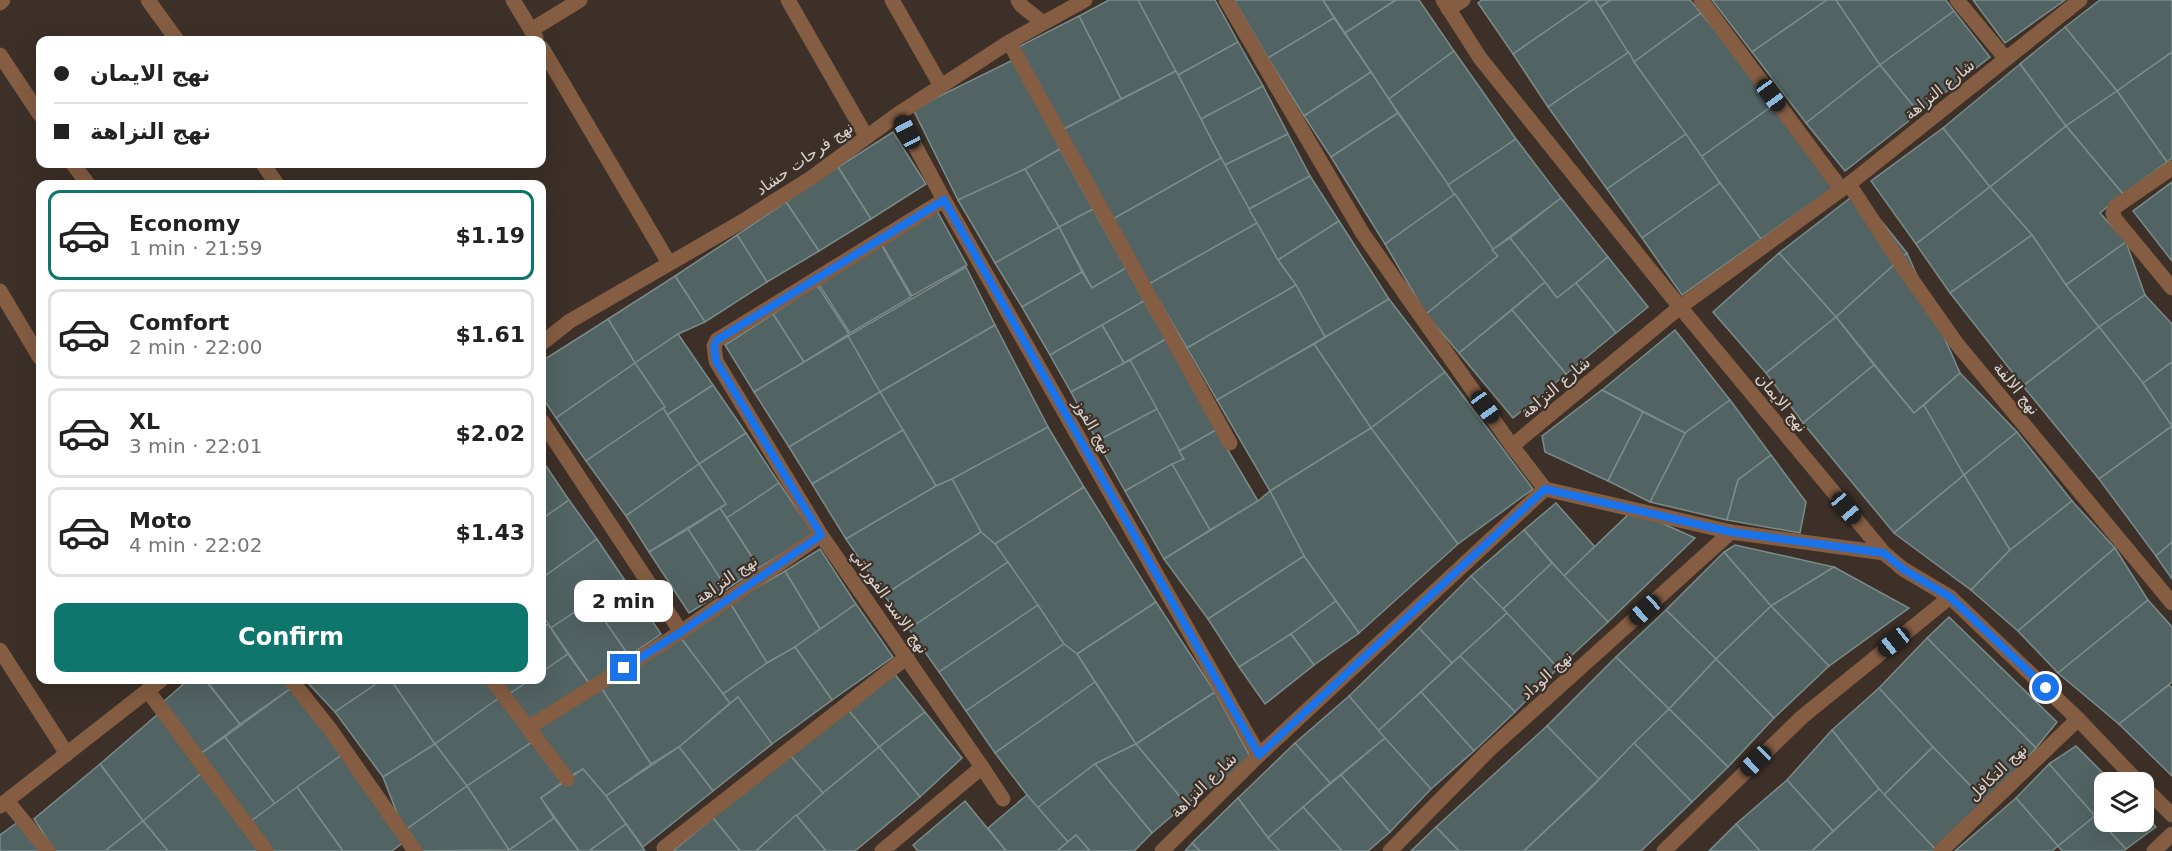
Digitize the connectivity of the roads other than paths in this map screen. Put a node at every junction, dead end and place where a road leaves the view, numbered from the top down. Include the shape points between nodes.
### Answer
1 (148, 0) edge
2 (513, 0) edge
3 (580, 0) edge
4 (788, 0) edge
5 (892, 0) edge
6 (1085, 0) edge
7 (1226, 0) edge
8 (1463, 0) edge
9 (1701, 0) edge
10 (1957, 0) edge
11 (2080, 0) edge
12 (1020, 3) edge
13 (1445, 5) edge
14 (1042, 22) junction
15 (534, 35) edge
16 (174, 36) edge
17 (1009, 42) junction
18 (0, 55) edge
19 (546, 55) edge
20 (2006, 59) junction
21 (940, 87) junction
22 (36, 109) edge
23 (898, 114) junction
24 (866, 136) junction
25 (2172, 168) edge
26 (1845, 187) junction
27 (944, 200) junction
28 (669, 263) junction
29 (2172, 288) edge
30 (0, 291) edge
31 (1680, 307) junction
32 (546, 340) edge
33 (36, 351) edge
34 (546, 427) edge
35 (1230, 443) dead end
36 (1512, 446) junction
37 (1545, 489) junction
38 (1731, 532) junction
39 (821, 535) junction
40 (1884, 553) junction
41 (1950, 597) junction
42 (2172, 603) edge
43 (681, 632) junction
44 (0, 650) edge
45 (906, 657) junction
46 (157, 684) edge
47 (294, 684) edge
48 (495, 684) edge
49 (148, 691) junction
50 (2078, 719) junction
51 (528, 728) junction
52 (67, 754) junction
53 (1259, 755) junction
54 (982, 767) junction
55 (2129, 772) edge
56 (567, 779) dead end
57 (2154, 797) edge
58 (1003, 800) dead end
59 (4, 804) edge
60 (2172, 815) edge
61 (2172, 834) edge
62 (664, 848) dead end
63 (48, 851) edge
64 (266, 851) edge
65 (415, 851) edge
66 (882, 851) edge
67 (1162, 851) edge
68 (1390, 851) edge
69 (1664, 851) edge
70 (1941, 851) edge
71 (2154, 851) edge

1 - 16 street
2 - 15 street
3 - 15 street
4 - 24 street
5 - 21 street
6 - 14 street, نهج فرحات حشاد
7 - 36 street via 1363,234
8 - 13 street
9 - 26 street, نهج الالفة
10 - 20 street
11 - 20 street, شارع النزاهة
12 - 14 street
13 - 31 street, نهج الايمان via 1480,58
14 - 17 street, نهج فرحات حشاد
17 - 21 street, نهج فرحات حشاد
17 - 35 street
18 - 22 street
19 - 28 street
20 - 26 street, شارع النزاهة
21 - 23 street, نهج فرحات حشاد
23 - 24 street, نهج فرحات حشاد
23 - 27 street, نهج الفوز
24 - 28 street, نهج فرحات حشاد via 811,178
25 - 29 street via 2115,207 2113,213
26 - 31 street, شارع النزاهة
26 - 42 street, نهج الالفة via 1957,344
27 - 39 street, نهج الاسد الفوراتي via 717,340 714,346 716,361
27 - 53 street, نهج الفوز
28 - 32 street, نهج فرحات حشاد via 570,321
30 - 33 street
31 - 36 street, شارع النزاهة
31 - 40 street, نهج الايمان
34 - 43 street
36 - 37 street
37 - 38 street
37 - 53 street, شارع النزاهة
38 - 40 street
38 - 68 street, نهج الوداد via 1489,750
39 - 43 street, نهج النزاهة
39 - 45 street, نهج الاسد الفوراتي
40 - 41 street, نهج الايمان
41 - 50 street, نهج الايمان
41 - 69 street via 1802,717
43 - 51 street, نهج النزاهة
44 - 52 street
45 - 54 street, نهج الاسد الفوراتي
45 - 62 street
46 - 49 street
47 - 65 street
48 - 51 street
49 - 52 street
49 - 64 street
50 - 55 street, نهج الايمان
50 - 70 street, نهج التكافل
51 - 56 street
52 - 59 street
53 - 67 street, شارع النزاهة
54 - 58 street, نهج الاسد الفوراتي
54 - 66 street
57 - 60 street
59 - 63 street
61 - 71 street

